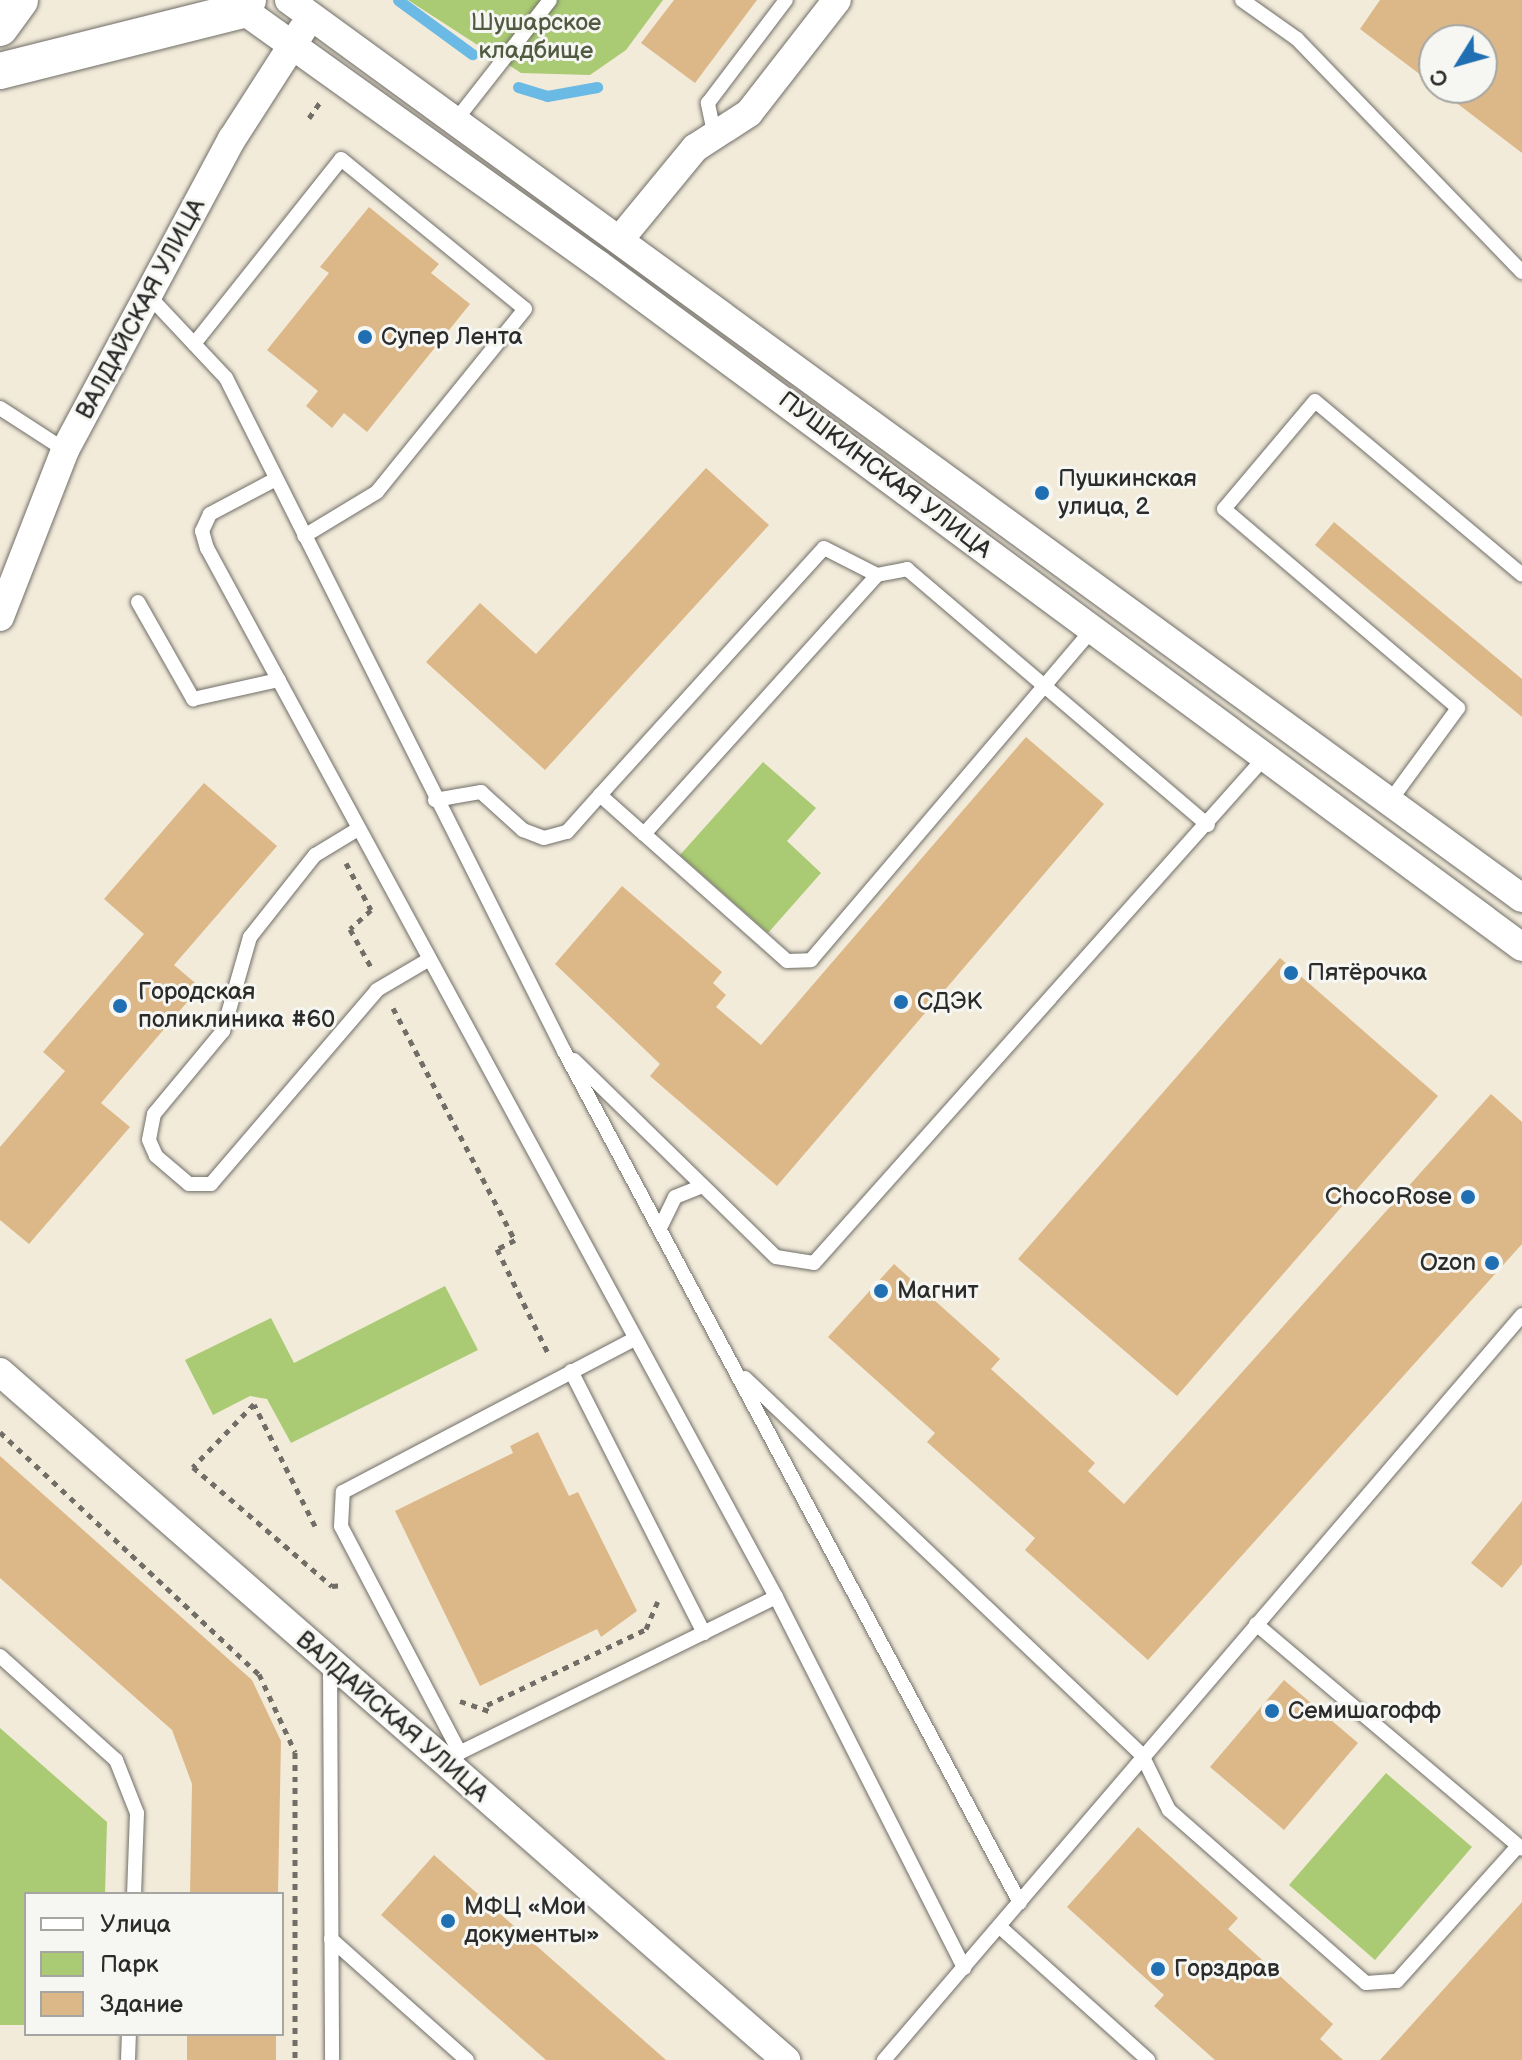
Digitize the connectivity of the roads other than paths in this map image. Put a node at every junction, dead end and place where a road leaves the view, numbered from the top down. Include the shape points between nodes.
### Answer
1 (20, 0) edge
2 (204, 0) edge
3 (550, 0) edge
4 (786, 0) edge
5 (837, 0) edge
6 (1242, 0) edge
7 (239, 3) edge
8 (300, 8) edge
9 (0, 28) edge
10 (293, 44) junction
11 (0, 47) edge
12 (0, 71) edge
13 (456, 120) junction
14 (715, 137) junction
15 (621, 238) junction
16 (1522, 272) edge
17 (149, 296) junction
18 (194, 344) junction
19 (0, 408) edge
20 (65, 450) junction
21 (276, 479) junction
22 (304, 536) junction
23 (877, 575) junction
24 (1522, 575) edge
25 (138, 602) dead end
26 (0, 617) edge
27 (1092, 630) junction
28 (279, 680) junction
29 (1041, 687) junction
30 (1265, 757) junction
31 (600, 795) junction
32 (435, 800) junction
33 (1390, 801) junction
34 (1208, 825) junction
35 (358, 829) junction
36 (644, 834) junction
37 (1522, 898) edge
38 (1522, 947) edge
39 (428, 960) junction
40 (564, 1051) junction
41 (702, 1186) junction
42 (660, 1228) junction
43 (1522, 1315) edge
44 (633, 1340) junction
45 (735, 1368) junction
46 (571, 1371) junction
47 (0, 1372) edge
48 (776, 1597) junction
49 (1256, 1624) junction
50 (704, 1633) junction
51 (0, 1656) edge
52 (330, 1662) junction
53 (1142, 1755) junction
54 (452, 1757) junction
55 (1520, 1847) edge
56 (134, 1892) edge
57 (1020, 1903) junction
58 (1000, 1927) junction
59 (331, 1939) junction
60 (964, 1968) junction
61 (129, 2036) edge
62 (128, 2060) edge
63 (332, 2060) edge
64 (467, 2060) edge
65 (786, 2060) edge
66 (884, 2060) edge
67 (1148, 2060) edge

1 - 9 street
2 - 11 street
3 - 13 lane
4 - 14 lane via 708,103
5 - 14 street via 749,113
6 - 16 lane via 1297,39
7 - 10 street, ПУШКИНСКАЯ УЛИЦА
7 - 12 street, ПУШКИНСКАЯ УЛИЦА
8 - 10 street, ВАЛДАЙСКАЯ УЛИЦА
8 - 13 street, ПУШКИНСКАЯ УЛИЦА
10 - 17 street, ВАЛДАЙСКАЯ УЛИЦА via 232,139
10 - 27 street, ПУШКИНСКАЯ УЛИЦА
13 - 15 street, ПУШКИНСКАЯ УЛИЦА
14 - 15 street via 659,184
15 - 33 street, ПУШКИНСКАЯ УЛИЦА
17 - 18 lane
17 - 20 street, ВАЛДАЙСКАЯ УЛИЦА
18 - 21 lane via 226,378
18 - 22 lane via 341,159 525,309 377,492
19 - 20 lane
20 - 26 street, ВАЛДАЙСКАЯ УЛИЦА
21 - 22 lane
21 - 28 lane via 210,514 202,531
22 - 32 lane
23 - 29 lane via 907,569
23 - 31 lane via 824,548
23 - 36 lane
24 - 33 lane via 1315,401 1224,509 1458,708
25 - 28 lane via 193,699
27 - 29 lane
27 - 30 street, ПУШКИНСКАЯ УЛИЦА
28 - 35 lane
29 - 34 lane
29 - 36 lane via 811,960 787,961
30 - 34 lane
30 - 38 street, ПУШКИНСКАЯ УЛИЦА
31 - 32 lane via 567,832 544,838 523,830 481,792
31 - 36 lane
32 - 40 lane
33 - 37 street, ПУШКИНСКАЯ УЛИЦА
34 - 41 lane via 814,1263 776,1257
35 - 39 lane
35 - 39 lane via 315,855 250,937 223,1031 154,1114 149,1140 156,1156 189,1184 211,1184 382,987
39 - 44 lane
40 - 41 lane
40 - 42 lane
41 - 42 lane via 675,1197
42 - 45 lane
43 - 49 lane
44 - 46 lane
44 - 48 lane
45 - 53 lane
45 - 57 lane
46 - 50 lane
46 - 54 lane via 343,1492 341,1526
47 - 52 street, ВАЛДАЙСКАЯ УЛИЦА
48 - 50 lane
48 - 60 lane
49 - 53 lane
49 - 55 lane
50 - 54 lane
51 - 56 lane via 116,1760 137,1813
52 - 54 street, ВАЛДАЙСКАЯ УЛИЦА
52 - 59 lane
53 - 55 lane via 1169,1810 1366,1983 1397,1981
53 - 57 lane
54 - 65 street, ВАЛДАЙСКАЯ УЛИЦА
57 - 58 lane
58 - 60 lane
58 - 67 lane
59 - 63 lane
59 - 64 lane
60 - 66 lane
61 - 62 lane

